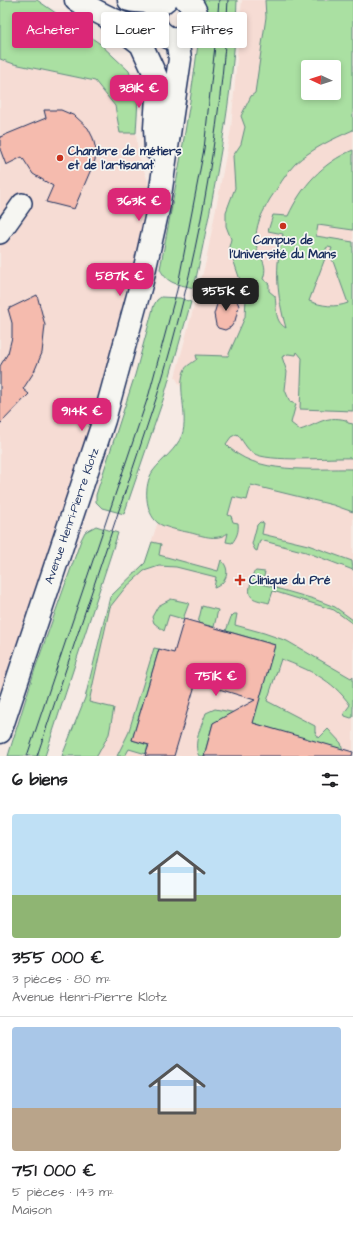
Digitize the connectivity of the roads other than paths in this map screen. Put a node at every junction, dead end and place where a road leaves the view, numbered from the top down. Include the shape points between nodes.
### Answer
1 (76, 0) edge
2 (129, 0) edge
3 (186, 0) edge
4 (164, 1) edge
5 (156, 12) edge
6 (101, 14) edge
7 (169, 35) edge
8 (169, 37) edge
9 (143, 48) edge
10 (22, 203) dead end
11 (158, 209) junction
12 (0, 234) edge
13 (0, 732) edge

1 - 6 main road
2 - 4 main road
3 - 7 main road via 196,13 195,26 187,36
4 - 5 main road, Avenue Henri-Pierre Klotz
8 - 11 main road, Avenue Henri-Pierre Klotz via 180,59
9 - 11 main road via 158,81 155,128
10 - 12 street
11 - 13 main road, Avenue Henri-Pierre Klotz via 142,282 104,420

